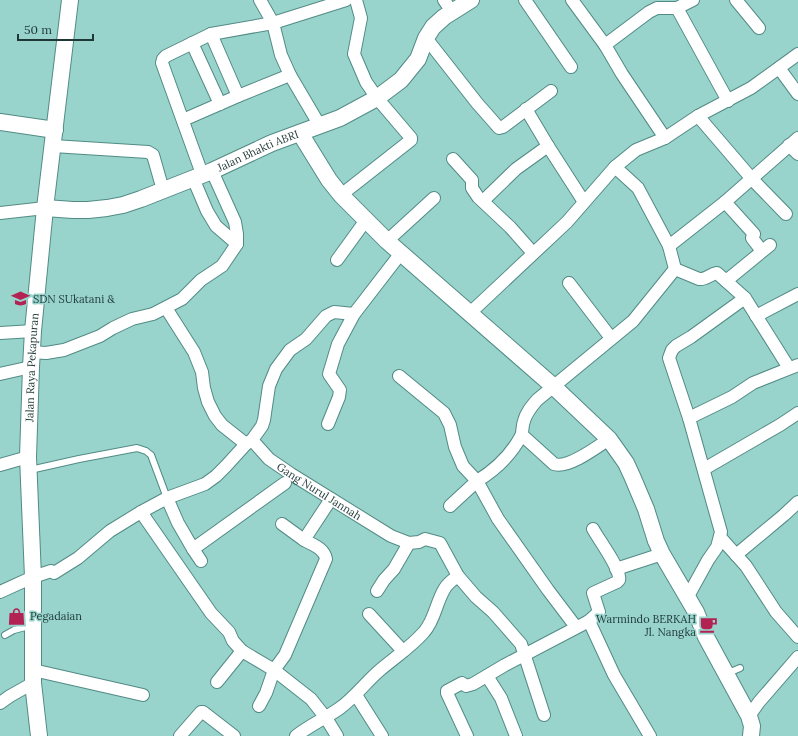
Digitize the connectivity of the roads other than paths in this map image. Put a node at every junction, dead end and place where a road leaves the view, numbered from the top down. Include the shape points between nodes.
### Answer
1 (70, 0) edge
2 (260, 0) edge
3 (346, 0) edge
4 (356, 0) edge
5 (471, 0) edge
6 (525, 0) edge
7 (572, 0) edge
8 (693, 0) edge
9 (736, 0) edge
10 (448, 6) edge
11 (676, 8) junction
12 (274, 23) junction
13 (759, 28) dead end
14 (211, 34) junction
15 (426, 38) junction
16 (192, 44) junction
17 (605, 45) junction
18 (798, 54) edge
19 (571, 67) dead end
20 (779, 68) junction
21 (290, 75) junction
22 (551, 91) dead end
23 (798, 94) edge
24 (238, 96) junction
25 (377, 98) junction
26 (728, 101) junction
27 (220, 104) junction
28 (526, 109) junction
29 (698, 116) junction
30 (183, 120) junction
31 (0, 122) edge
32 (320, 126) junction
33 (300, 133) junction
34 (54, 138) junction
35 (665, 138) junction
36 (793, 141) edge
37 (548, 146) junction
38 (798, 154) edge
39 (453, 159) dead end
40 (615, 166) junction
41 (202, 174) junction
42 (752, 179) junction
43 (163, 190) junction
44 (341, 195) junction
45 (434, 198) dead end
46 (483, 201) junction
47 (584, 202) junction
48 (725, 202) junction
49 (45, 208) junction
50 (0, 212) edge
51 (786, 214) dead end
52 (366, 220) junction
53 (387, 241) junction
54 (237, 244) junction
55 (669, 246) junction
56 (401, 253) junction
57 (534, 253) junction
58 (337, 260) dead end
59 (675, 269) junction
60 (726, 281) junction
61 (569, 283) dead end
62 (798, 294) edge
63 (745, 298) junction
64 (166, 308) junction
65 (470, 313) junction
66 (354, 314) junction
67 (756, 316) junction
68 (33, 331) junction
69 (0, 333) edge
70 (611, 338) junction
71 (32, 360) junction
72 (794, 366) edge
73 (0, 374) edge
74 (399, 376) dead end
75 (553, 386) junction
76 (798, 413) edge
77 (689, 418) junction
78 (328, 424) dead end
79 (522, 435) junction
80 (610, 439) junction
81 (249, 442) junction
82 (28, 464) junction
83 (0, 465) edge
84 (704, 469) junction
85 (477, 481) junction
86 (285, 483) dead end
87 (167, 498) junction
88 (331, 499) junction
89 (798, 502) edge
90 (450, 506) dead end
91 (141, 512) junction
92 (282, 524) dead end
93 (593, 529) dead end
94 (720, 537) junction
95 (304, 540) junction
96 (409, 543) junction
97 (193, 549) junction
98 (662, 554) junction
99 (736, 555) junction
100 (201, 561) dead end
101 (616, 569) junction
102 (458, 576) junction
103 (33, 577) junction
104 (377, 591) dead end
105 (0, 592) edge
106 (687, 598) junction
107 (369, 614) dead end
108 (589, 621) junction
109 (33, 625) junction
110 (576, 627) junction
111 (5, 636) dead end
112 (798, 637) edge
113 (242, 651) junction
114 (403, 652) junction
115 (525, 655) junction
116 (798, 657) edge
117 (274, 670) junction
118 (487, 676) junction
119 (33, 677) junction
120 (217, 682) dead end
121 (143, 695) dead end
122 (356, 695) junction
123 (0, 704) edge
124 (259, 706) dead end
125 (544, 715) dead end
126 (749, 716) junction
127 (326, 718) junction
128 (39, 736) edge
129 (180, 736) edge
130 (234, 736) edge
131 (296, 736) edge
132 (337, 736) edge
133 (382, 736) edge
134 (467, 736) edge
135 (516, 736) edge
136 (650, 736) edge
137 (751, 736) edge

1 - 34 street, Jalan Raya Pekapuran
2 - 12 street
3 - 12 street
4 - 25 street via 361,18 354,54 366,82
5 - 10 street, Jalan Bhakti ABRI
6 - 19 street
7 - 17 street
8 - 11 street
9 - 13 street
10 - 15 street, Jalan Bhakti ABRI
11 - 17 street via 657,8 649,12
11 - 26 street
12 - 14 street
12 - 21 street via 281,55
14 - 16 street
14 - 24 street
15 - 25 street, Jalan Bhakti ABRI via 418,59 408,72 391,89
15 - 28 street via 499,128 503,128
16 - 27 street
16 - 30 street via 166,56 162,63
17 - 35 street
18 - 20 street
20 - 23 street
20 - 26 street
21 - 24 street
21 - 32 street
22 - 28 street
24 - 27 street
25 - 32 street, Jalan Bhakti ABRI
25 - 44 street via 411,140
26 - 29 street
27 - 30 street
28 - 37 street
29 - 35 street
29 - 42 street
30 - 41 street
31 - 34 street
32 - 33 street, Jalan Bhakti ABRI
33 - 41 street, Jalan Bhakti ABRI
33 - 44 street
34 - 43 street via 148,152 153,155
34 - 49 street, Jalan Raya Pekapuran
35 - 40 street via 636,150
36 - 38 street
36 - 42 street
37 - 46 street via 516,168
37 - 47 street
39 - 46 street via 472,180 472,188
40 - 47 street
40 - 55 street via 638,188
41 - 43 street, Jalan Bhakti ABRI
41 - 54 street via 235,222
41 - 54 street via 207,211 216,226
42 - 48 street
42 - 51 street
43 - 49 street, Jalan Bhakti ABRI via 107,208
44 - 52 street
45 - 53 street
46 - 57 street
47 - 57 street
48 - 55 street
48 - 60 street via 754,234 752,241 766,248
49 - 50 street, Jalan Bhakti ABRI
49 - 68 street, Jalan Raya Pekapuran
52 - 53 street
52 - 58 street
53 - 56 street
54 - 64 street via 222,266 200,280 182,299
55 - 59 street
56 - 65 street
56 - 66 street
57 - 65 street
59 - 60 street via 703,280 717,273
59 - 70 street via 633,321
60 - 63 street
61 - 70 street
62 - 67 street
63 - 67 street
63 - 77 street via 672,350 669,358
64 - 71 street via 154,314 132,319 100,336 64,350 46,353
64 - 81 street, Gang Nurul Jannah via 194,352 214,416 222,425
65 - 75 street
66 - 78 street via 338,344 329,374 340,390
66 - 81 street via 334,312 326,316 306,340 290,350 276,369 269,386 262,426
67 - 72 street
68 - 69 street
68 - 71 street, Jalan Raya Pekapuran
70 - 75 street
71 - 73 street
71 - 82 street, Jalan Raya Pekapuran
72 - 77 street via 753,383 732,397
74 - 85 street via 444,413 463,466
75 - 79 street via 529,410
75 - 80 street
76 - 84 street
77 - 84 street
79 - 80 street via 558,466 580,459
79 - 85 street via 503,461
80 - 98 street via 626,462
81 - 87 street via 205,484
81 - 88 street, Gang Nurul Jannah via 269,459
82 - 83 street
82 - 87 lane via 142,449 151,455
82 - 103 street, Jalan Raya Pekapuran
84 - 94 street via 721,532
85 - 90 street
85 - 110 street via 498,519
86 - 97 street
87 - 91 street
87 - 97 street
88 - 95 street
88 - 96 street, Gang Nurul Jannah via 391,536
89 - 99 street
91 - 103 street via 110,531 78,558 54,573 51,571
91 - 113 street via 210,613 229,632
92 - 95 street
93 - 101 street
94 - 99 street
94 - 106 street via 717,547
95 - 117 street via 319,548 326,559 285,655
96 - 102 street via 425,539 440,543
96 - 104 street
97 - 100 street
98 - 101 street
98 - 106 street
99 - 112 street via 776,612
101 - 108 street via 620,577 618,581 593,593 599,612
102 - 114 street via 445,587 424,632
102 - 115 street via 521,644
103 - 105 street
103 - 109 street, Jalan Raya Pekapuran
106 - 126 street via 706,637 733,671
107 - 114 street
108 - 110 street
108 - 136 street via 614,675
109 - 111 lane via 14,630
109 - 119 street, Jalan Raya Pekapuran
110 - 115 street
113 - 117 street
113 - 120 street
114 - 122 street via 379,671
115 - 118 street
115 - 125 street
116 - 126 street
117 - 124 street
117 - 127 street via 311,700
118 - 134 street via 473,684 466,686 462,683 447,691
118 - 135 street via 501,698
119 - 121 street
119 - 123 street
119 - 128 street, Jalan Raya Pekapuran
122 - 127 street
122 - 133 street
126 - 137 street
127 - 131 street
127 - 132 street
129 - 130 street via 201,712 206,713

